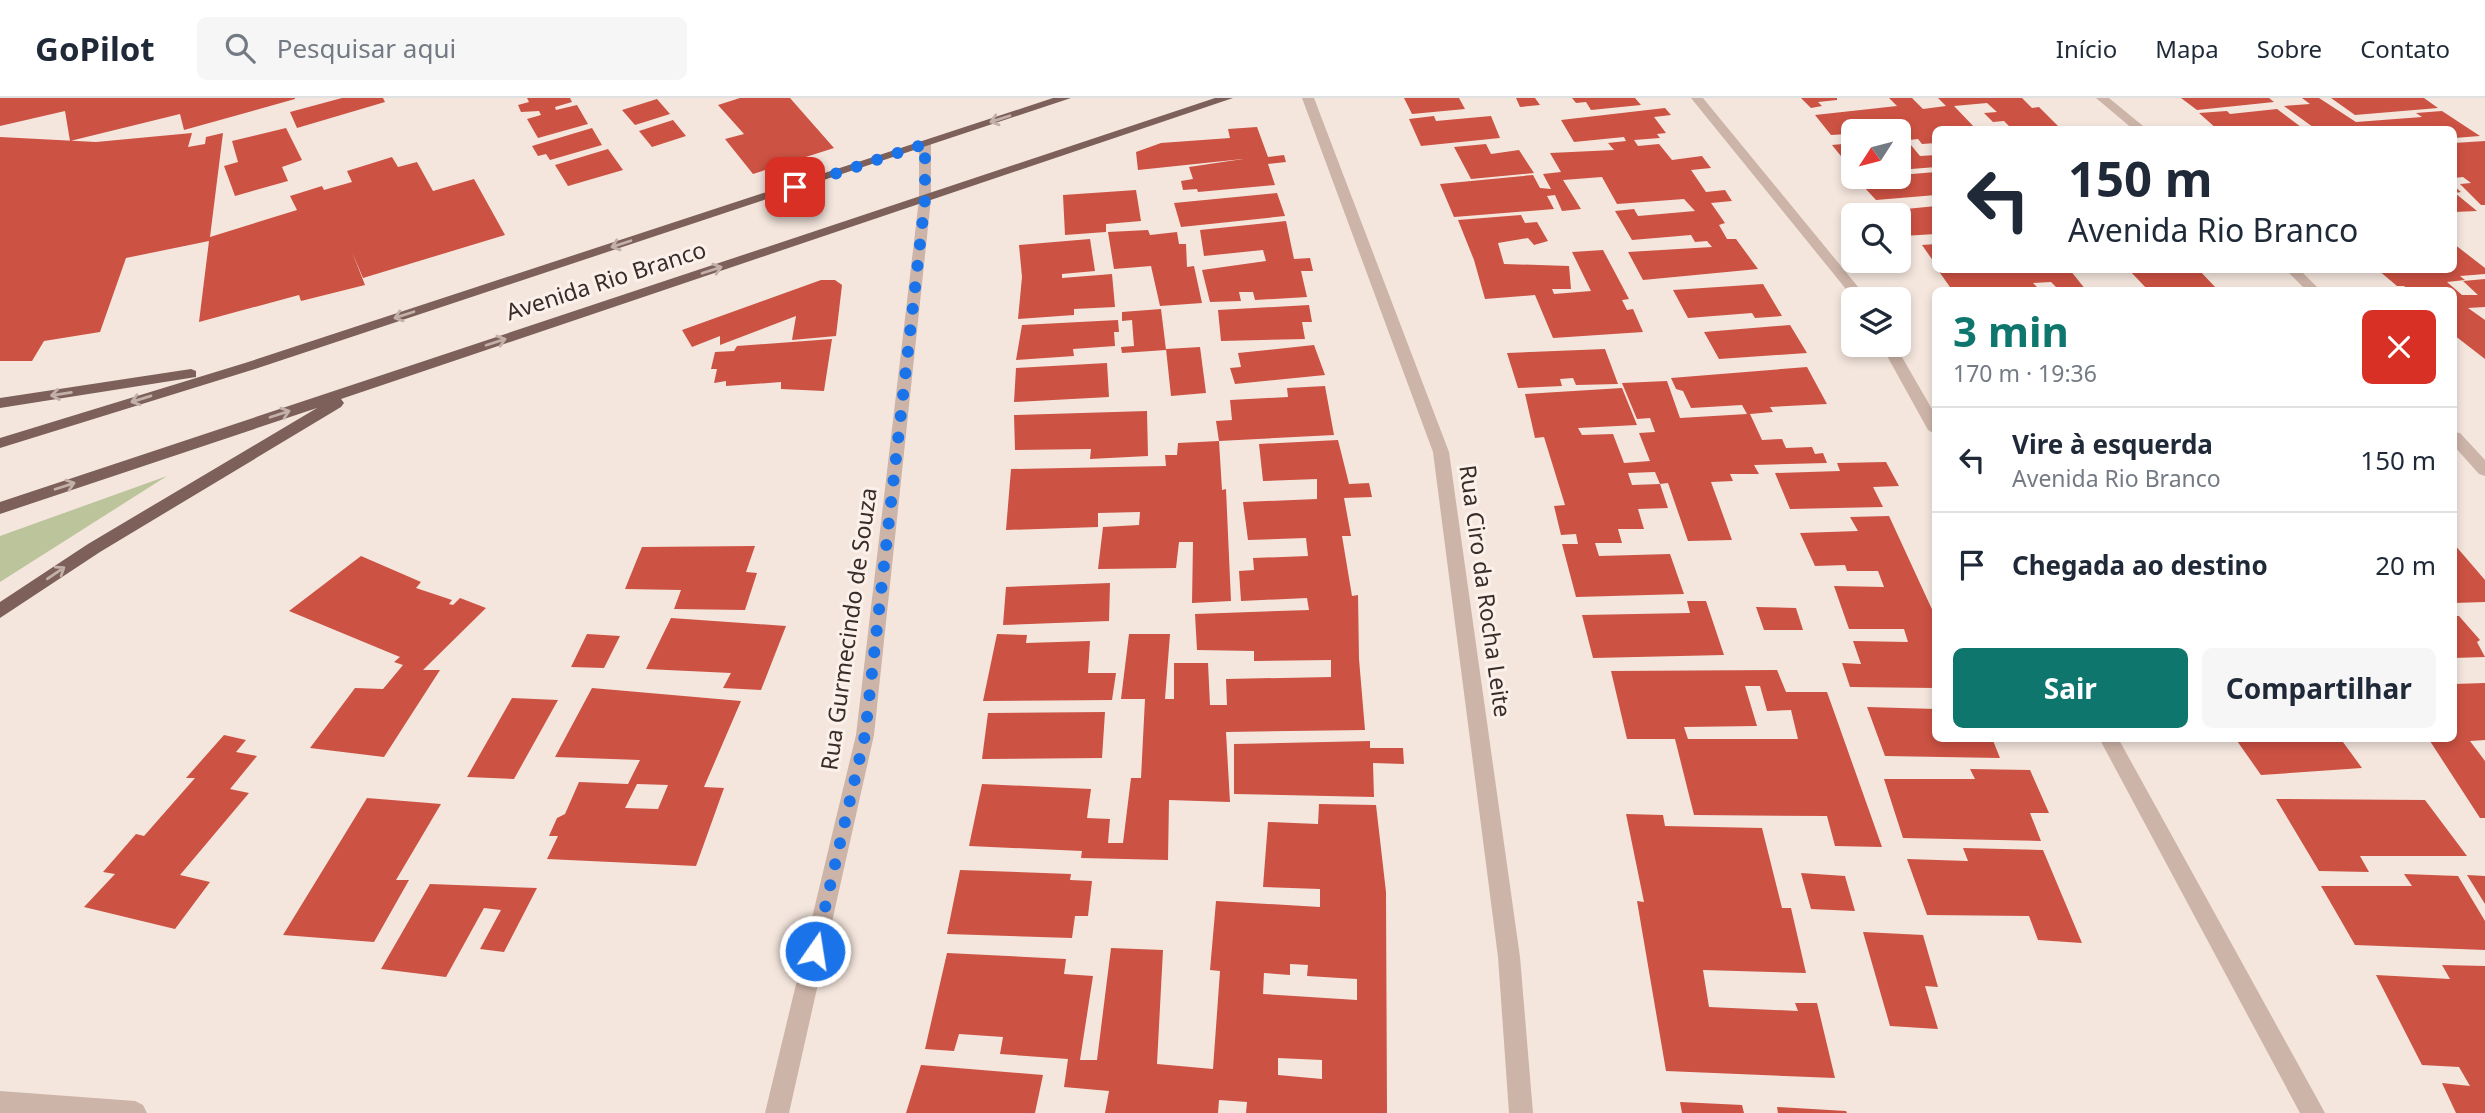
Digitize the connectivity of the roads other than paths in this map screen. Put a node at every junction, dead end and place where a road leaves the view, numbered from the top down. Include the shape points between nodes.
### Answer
1 (1065, 98) edge
2 (1227, 98) edge
3 (1308, 98) edge
4 (1697, 98) edge
5 (2102, 98) edge
6 (2138, 126) edge
7 (925, 144) junction
8 (925, 199) junction
9 (2296, 273) edge
10 (1851, 287) edge
11 (2310, 287) edge
12 (1895, 357) edge
13 (250, 366) junction
14 (364, 386) junction
15 (0, 403) edge
16 (1932, 423) edge
17 (2457, 440) edge
18 (0, 443) edge
19 (2485, 470) edge
20 (0, 508) edge
21 (0, 611) edge
22 (2110, 742) edge
23 (0, 1103) edge
24 (135, 1113) edge
25 (777, 1113) edge
26 (1521, 1113) edge
27 (2313, 1113) edge

1 -> 7 main road, Avenida Rio Branco
2 - 8 main road, Avenida Rio Branco
3 - 26 street, Rua Ciro da Rocha Leite via 1441,452 1509,957
4 - 10 street
5 - 6 street
7 - 8 street, Rua Gurmecindo de Souza
7 -> 13 main road, Avenida Rio Branco
14 -> 8 main road, Avenida Rio Branco
8 - 25 street, Rua Gurmecindo de Souza via 865,735
9 - 11 street
12 - 16 street
13 -> 15 main road
13 -> 18 main road, Avenida Rio Branco
20 -> 14 main road, Avenida Rio Branco
21 -> 14 main road via 94,548
17 - 19 street
22 - 27 street
23 - 24 street

